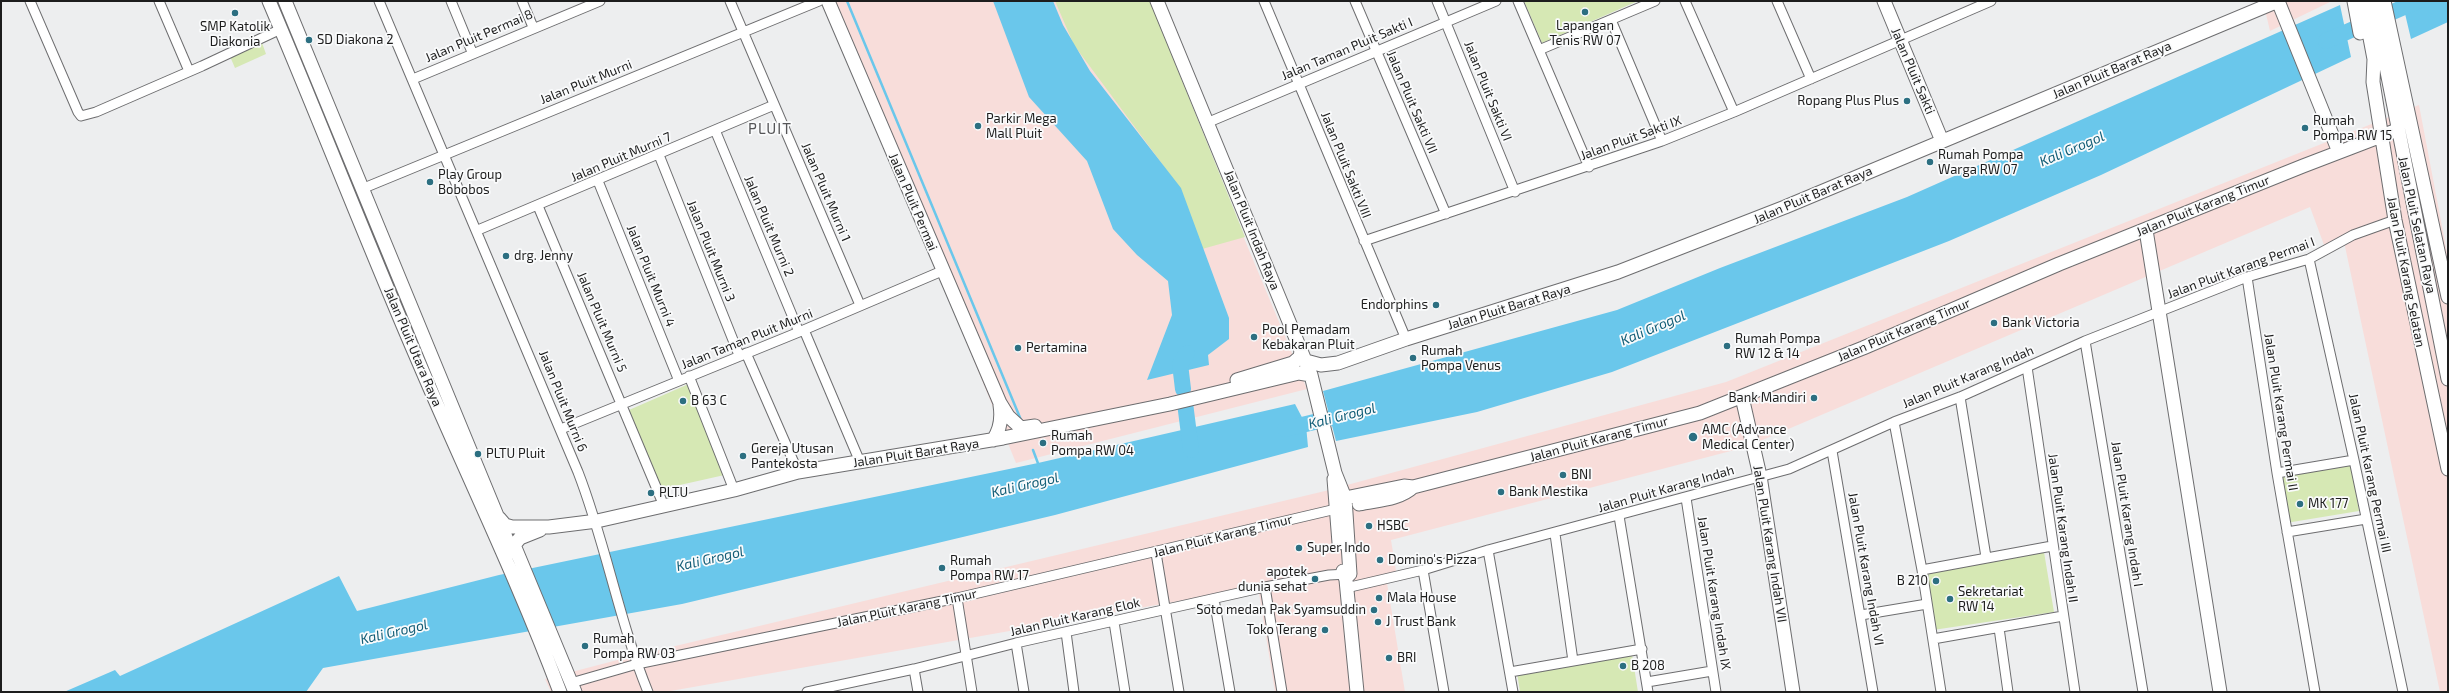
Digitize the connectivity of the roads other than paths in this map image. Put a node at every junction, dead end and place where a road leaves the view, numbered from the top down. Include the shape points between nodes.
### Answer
1 (30, 1) edge
2 (159, 1) edge
3 (269, 1) edge
4 (285, 1) edge
5 (380, 1) edge
6 (451, 1) edge
7 (522, 1) edge
8 (730, 1) edge
9 (819, 1) edge
10 (828, 1) edge
11 (1158, 1) edge
12 (1264, 1) edge
13 (1355, 1) edge
14 (1437, 1) edge
15 (1496, 1) edge
16 (1518, 1) edge
17 (1655, 1) edge
18 (1685, 1) edge
19 (1777, 1) edge
20 (1884, 1) edge
21 (1991, 1) edge
22 (2278, 1) edge
23 (2354, 1) edge
24 (2364, 1) edge
25 (2372, 1) edge
26 (2384, 1) edge
27 (594, 2) edge
28 (1978, 3) edge
29 (1611, 20) junction
30 (1446, 22) junction
31 (533, 27) junction
32 (281, 29) junction
33 (744, 31) junction
34 (1901, 40) junction
35 (1539, 50) junction
36 (1376, 51) junction
37 (472, 52) junction
38 (2379, 56) junction
39 (190, 71) junction
40 (413, 79) junction
41 (1811, 79) junction
42 (1299, 84) junction
43 (774, 105) junction
44 (1734, 112) junction
45 (1208, 122) junction
46 (715, 130) junction
47 (2398, 130) junction
48 (2382, 136) junction
49 (1662, 141) junction
50 (1942, 141) junction
51 (2339, 152) junction
52 (446, 155) junction
53 (659, 155) junction
54 (1589, 167) junction
55 (598, 181) junction
56 (362, 185) junction
57 (347, 188) junction
58 (1515, 192) junction
59 (538, 206) junction
60 (1446, 214) junction
61 (2395, 220) junction
62 (478, 230) junction
63 (2146, 230) junction
64 (1364, 241) junction
65 (2309, 259) junction
66 (942, 271) junction
67 (2247, 277) junction
68 (2448, 297) edge
69 (860, 305) junction
70 (412, 310) junction
71 (2160, 312) junction
72 (398, 315) junction
73 (802, 331) junction
74 (1406, 339) junction
75 (2085, 341) junction
76 (743, 354) junction
77 (1303, 356) junction
78 (1338, 363) junction
79 (2027, 367) junction
80 (689, 376) junction
81 (1271, 376) junction
82 (2448, 378) edge
83 (679, 381) junction
84 (1314, 384) junction
85 (1233, 385) junction
86 (1742, 397) junction
87 (1960, 397) junction
88 (1000, 403) junction
89 (622, 405) junction
90 (1894, 422) junction
91 (561, 429) junction
92 (993, 440) junction
93 (1832, 451) junction
94 (2354, 460) junction
95 (860, 462) junction
96 (2448, 469) edge
97 (798, 472) junction
98 (2277, 474) junction
99 (1760, 476) junction
100 (734, 490) junction
101 (1686, 498) junction
102 (1342, 504) junction
103 (664, 506) junction
104 (1619, 516) junction
105 (499, 518) junction
106 (2366, 519) junction
107 (597, 521) junction
108 (549, 527) junction
109 (2287, 532) junction
110 (1555, 534) junction
111 (2052, 546) junction
112 (1488, 550) junction
113 (1156, 553) junction
114 (1986, 557) junction
115 (516, 565) junction
116 (1423, 570) junction
117 (1922, 570) junction
118 (1346, 578) junction
119 (1265, 587) junction
120 (957, 598) junction
121 (1214, 599) junction
122 (1927, 604) junction
123 (1166, 609) junction
124 (1861, 615) junction
125 (2063, 616) junction
126 (1114, 622) junction
127 (1999, 628) junction
128 (1066, 632) junction
129 (1933, 639) junction
130 (548, 640) junction
131 (1016, 643) junction
132 (1642, 649) junction
133 (967, 656) junction
134 (1573, 661) junction
135 (637, 664) junction
136 (914, 669) junction
137 (1712, 671) junction
138 (1510, 672) junction
139 (1647, 682) junction
140 (571, 689) edge
141 (560, 692) edge
142 (648, 692) edge
143 (807, 692) edge
144 (918, 692) edge
145 (972, 692) edge
146 (1024, 692) edge
147 (1074, 692) edge
148 (1125, 692) edge
149 (1179, 692) edge
150 (1230, 692) edge
151 (1282, 692) edge
152 (1358, 692) edge
153 (1444, 692) edge
154 (1513, 692) edge
155 (1648, 692) edge
156 (1716, 692) edge
157 (1793, 692) edge
158 (1873, 692) edge
159 (1941, 692) edge
160 (2008, 692) edge
161 (2075, 692) edge
162 (2144, 692) edge
163 (2220, 692) edge
164 (2315, 692) edge
165 (2403, 692) edge

1 - 39 street via 82,116
2 - 39 street
3 - 32 street, Jalan Pluit Utara Raya
4 - 56 street, Jalan Pluit Utara Raya
5 - 40 street, Jalan Pluit Murni 6
6 - 37 street
7 - 31 street
8 - 33 street, Jalan Pluit Murni 1
9 - 33 street, Jalan Pluit Murni
10 - 66 street, Jalan Pluit Permai
11 - 45 street, Jalan Pluit Indah Raya
12 - 42 street, Jalan Pluit Sakti VIII
13 - 36 street, Jalan Pluit Sakti VII
14 - 30 street, Jalan Pluit Sakti VI
15 - 30 street, Jalan Taman Pluit Sakti I
16 - 35 street
17 - 29 street
18 - 44 street
19 - 41 street
20 - 34 street, Jalan Pluit Sakti
21 - 28 street, Jalan Pluit Sakti IX
22 - 50 street, Jalan Pluit Barat Raya
22 - 51 street
23 - 38 street, Jalan Pluit Karang Selatan
24 - 38 street, Jalan Pluit Karang Selatan
25 - 38 street, Jalan Pluit Selatan Raya
26 - 38 street, Jalan Pluit Selatan Raya
27 - 31 street, Jalan Pluit Permai 8
28 - 34 street, Jalan Pluit Sakti IX
29 - 35 street
29 - 49 street
30 - 36 street, Jalan Taman Pluit Sakti I
30 - 58 street, Jalan Pluit Sakti VI
31 - 37 street, Jalan Pluit Permai 8
32 - 39 street
32 - 57 street, Jalan Pluit Utara Raya
33 - 43 street, Jalan Pluit Murni 1
33 - 52 street, Jalan Pluit Murni
34 - 41 street, Jalan Pluit Sakti IX
34 - 50 street, Jalan Pluit Sakti
35 - 54 street
36 - 42 street, Jalan Taman Pluit Sakti I
36 - 60 street, Jalan Pluit Sakti VII
37 - 40 street, Jalan Pluit Permai 8
38 - 47 street, Jalan Pluit Selatan Raya
38 - 48 street, Jalan Pluit Karang Selatan via 2372,73
38 - 68 street, Jalan Pluit Selatan Raya
40 - 52 street, Jalan Pluit Murni 6
41 - 44 street, Jalan Pluit Sakti IX
42 - 45 street, Jalan Taman Pluit Sakti I
42 - 64 street, Jalan Pluit Sakti VIII
43 - 46 street, Jalan Pluit Murni 7
43 - 69 street, Jalan Pluit Murni 1
44 - 49 street, Jalan Pluit Sakti IX
45 - 77 street, Jalan Pluit Indah Raya
46 - 53 street, Jalan Pluit Murni 7
46 - 73 street, Jalan Pluit Murni 2
47 - 48 street, Jalan Pluit Karang Timur
47 - 82 street, Jalan Pluit Selatan Raya
48 - 51 street, Jalan Pluit Karang Timur
48 - 61 street, Jalan Pluit Karang Selatan
49 - 54 street, Jalan Pluit Sakti IX
50 - 74 street, Jalan Pluit Barat Raya via 1785,207 1618,272
51 - 63 street, Jalan Pluit Karang Timur
52 - 56 street, Jalan Pluit Murni
52 - 62 street, Jalan Pluit Murni 6
53 - 55 street, Jalan Pluit Murni 7
53 - 76 street, Jalan Pluit Murni 3
54 - 58 street, Jalan Pluit Sakti IX
55 - 59 street, Jalan Pluit Murni 7
55 - 83 street, Jalan Pluit Murni 4
56 - 57 street
56 - 70 street, Jalan Pluit Utara Raya
57 - 72 street, Jalan Pluit Utara Raya
58 - 60 street, Jalan Pluit Sakti IX
59 - 62 street, Jalan Pluit Murni 7
59 - 89 street, Jalan Pluit Murni 5
60 - 64 street, Jalan Pluit Sakti IX
61 - 65 street, Jalan Pluit Karang Permai I via 2353,235
61 - 96 street, Jalan Pluit Karang Selatan
62 - 91 street, Jalan Pluit Murni 6
63 - 71 street
63 - 86 street, Jalan Pluit Karang Timur
64 - 74 street, Jalan Pluit Sakti VIII
65 - 67 street, Jalan Pluit Karang Permai I
65 - 94 street, Jalan Pluit Karang Permai III
66 - 69 street, Jalan Taman Pluit Murni
66 - 88 street, Jalan Pluit Permai
67 - 71 street, Jalan Pluit Karang Permai I
67 - 98 street, Jalan Pluit Karang Permai II
69 - 73 street, Jalan Taman Pluit Murni
70 - 72 street
70 - 105 street, Jalan Pluit Utara Raya
71 - 75 street, Jalan Pluit Karang Indah
71 - 163 street
72 - 115 street, Jalan Pluit Utara Raya via 468,476
73 - 76 street, Jalan Taman Pluit Murni
73 - 95 street, Jalan Pluit Murni 2
74 - 78 street, Jalan Pluit Barat Raya
75 - 79 street, Jalan Pluit Karang Indah
75 - 162 street, Jalan Pluit Karang Indah I
76 - 80 street, Jalan Taman Pluit Murni
76 - 97 street, Jalan Pluit Murni 3
77 - 78 street, Jalan Pluit Barat Raya via 1322,365
77 - 81 street, Jalan Pluit Barat Raya
77 - 84 street, Jalan Pluit Indah Raya
78 - 84 street, Jalan Pluit Barat Raya
79 - 87 street, Jalan Pluit Karang Indah
79 - 111 street, Jalan Pluit Karang Indah II
80 - 83 street, Jalan Taman Pluit Murni
80 - 100 street
81 - 84 street, Jalan Pluit Barat Raya via 1299,373
81 - 85 street, Jalan Pluit Barat Raya
83 - 89 street, Jalan Taman Pluit Murni
84 - 102 street, Jalan Pluit Indah Raya
85 - 88 street, Jalan Pluit Barat Raya via 1026,428 1021,428 1013,422
85 - 92 street, Jalan Pluit Barat Raya
86 - 99 street, Jalan Pluit Karang Indah VII
86 - 102 street, Jalan Pluit Karang Timur via 1700,413 1413,487 1404,486
87 - 90 street, Jalan Pluit Karang Indah
87 - 114 street
88 - 92 street via 1001,423 999,432
89 - 91 street, Jalan Taman Pluit Murni
89 - 103 street, Jalan Pluit Murni 5
90 - 93 street, Jalan Pluit Karang Indah
90 - 117 street
91 - 107 street, Jalan Pluit Murni 6
92 - 95 street, Jalan Pluit Barat Raya
93 - 99 street, Jalan Pluit Karang Indah via 1789,469
93 - 124 street, Jalan Pluit Karang Indah VI
94 - 98 street
94 - 106 street, Jalan Pluit Karang Permai III
95 - 97 street, Jalan Pluit Barat Raya
97 - 100 street, Jalan Pluit Barat Raya
98 - 109 street, Jalan Pluit Karang Permai II
99 - 101 street, Jalan Pluit Karang Indah
99 - 157 street, Jalan Pluit Karang Indah VII
100 - 103 street, Jalan Pluit Barat Raya
101 - 104 street, Jalan Pluit Karang Indah
101 - 137 street, Jalan Pluit Karang Indah IX
102 - 113 street, Jalan Pluit Karang Timur
102 - 118 street, Jalan Pluit Indah Raya
103 - 107 street, Jalan Pluit Barat Raya
104 - 110 street, Jalan Pluit Karang Indah
104 - 132 street
105 - 108 street, Jalan Pluit Barat Raya via 512,527
105 - 115 street, Jalan Pluit Utara Raya
106 - 109 street
106 - 165 street, Jalan Pluit Karang Permai III
107 - 108 street, Jalan Pluit Barat Raya
107 - 135 street, Jalan Pluit Murni 6
108 - 115 street via 515,541
109 - 164 street, Jalan Pluit Karang Permai II
110 - 112 street, Jalan Pluit Karang Indah
110 - 134 street
111 - 114 street
111 - 125 street, Jalan Pluit Karang Indah II
112 - 116 street, Jalan Pluit Karang Indah
112 - 138 street
113 - 120 street, Jalan Pluit Karang Timur
113 - 123 street
114 - 117 street
115 - 130 street, Jalan Pluit Utara Raya
116 - 118 street, Jalan Pluit Karang Indah
116 - 153 street
117 - 122 street
118 - 119 street, Jalan Pluit Karang Elok
118 - 152 street, Jalan Pluit Indah Raya
119 - 121 street, Jalan Pluit Karang Elok
119 - 151 street
120 - 133 street
120 - 135 street, Jalan Pluit Karang Timur
121 - 123 street, Jalan Pluit Karang Elok
121 - 150 street
122 - 124 street
122 - 129 street
123 - 126 street, Jalan Pluit Karang Elok
123 - 149 street
124 - 158 street, Jalan Pluit Karang Indah VI
125 - 127 street
125 - 161 street, Jalan Pluit Karang Indah II
126 - 128 street, Jalan Pluit Karang Elok
126 - 148 street
127 - 129 street
127 - 160 street
128 - 131 street, Jalan Pluit Karang Elok
128 - 147 street
129 - 159 street
130 - 140 street, Jalan Pluit Utara Raya
130 - 141 street, Jalan Pluit Utara Raya
131 - 133 street, Jalan Pluit Karang Elok
131 - 146 street
132 - 134 street
132 - 139 street
133 - 136 street, Jalan Pluit Karang Elok
133 - 145 street
134 - 138 street
135 - 140 street, Jalan Pluit Karang Timur
135 - 142 street, Jalan Pluit Murni 6
136 - 143 street, Jalan Pluit Karang Elok
136 - 144 street
137 - 139 street
137 - 156 street, Jalan Pluit Karang Indah IX
138 - 154 street
139 - 155 street

